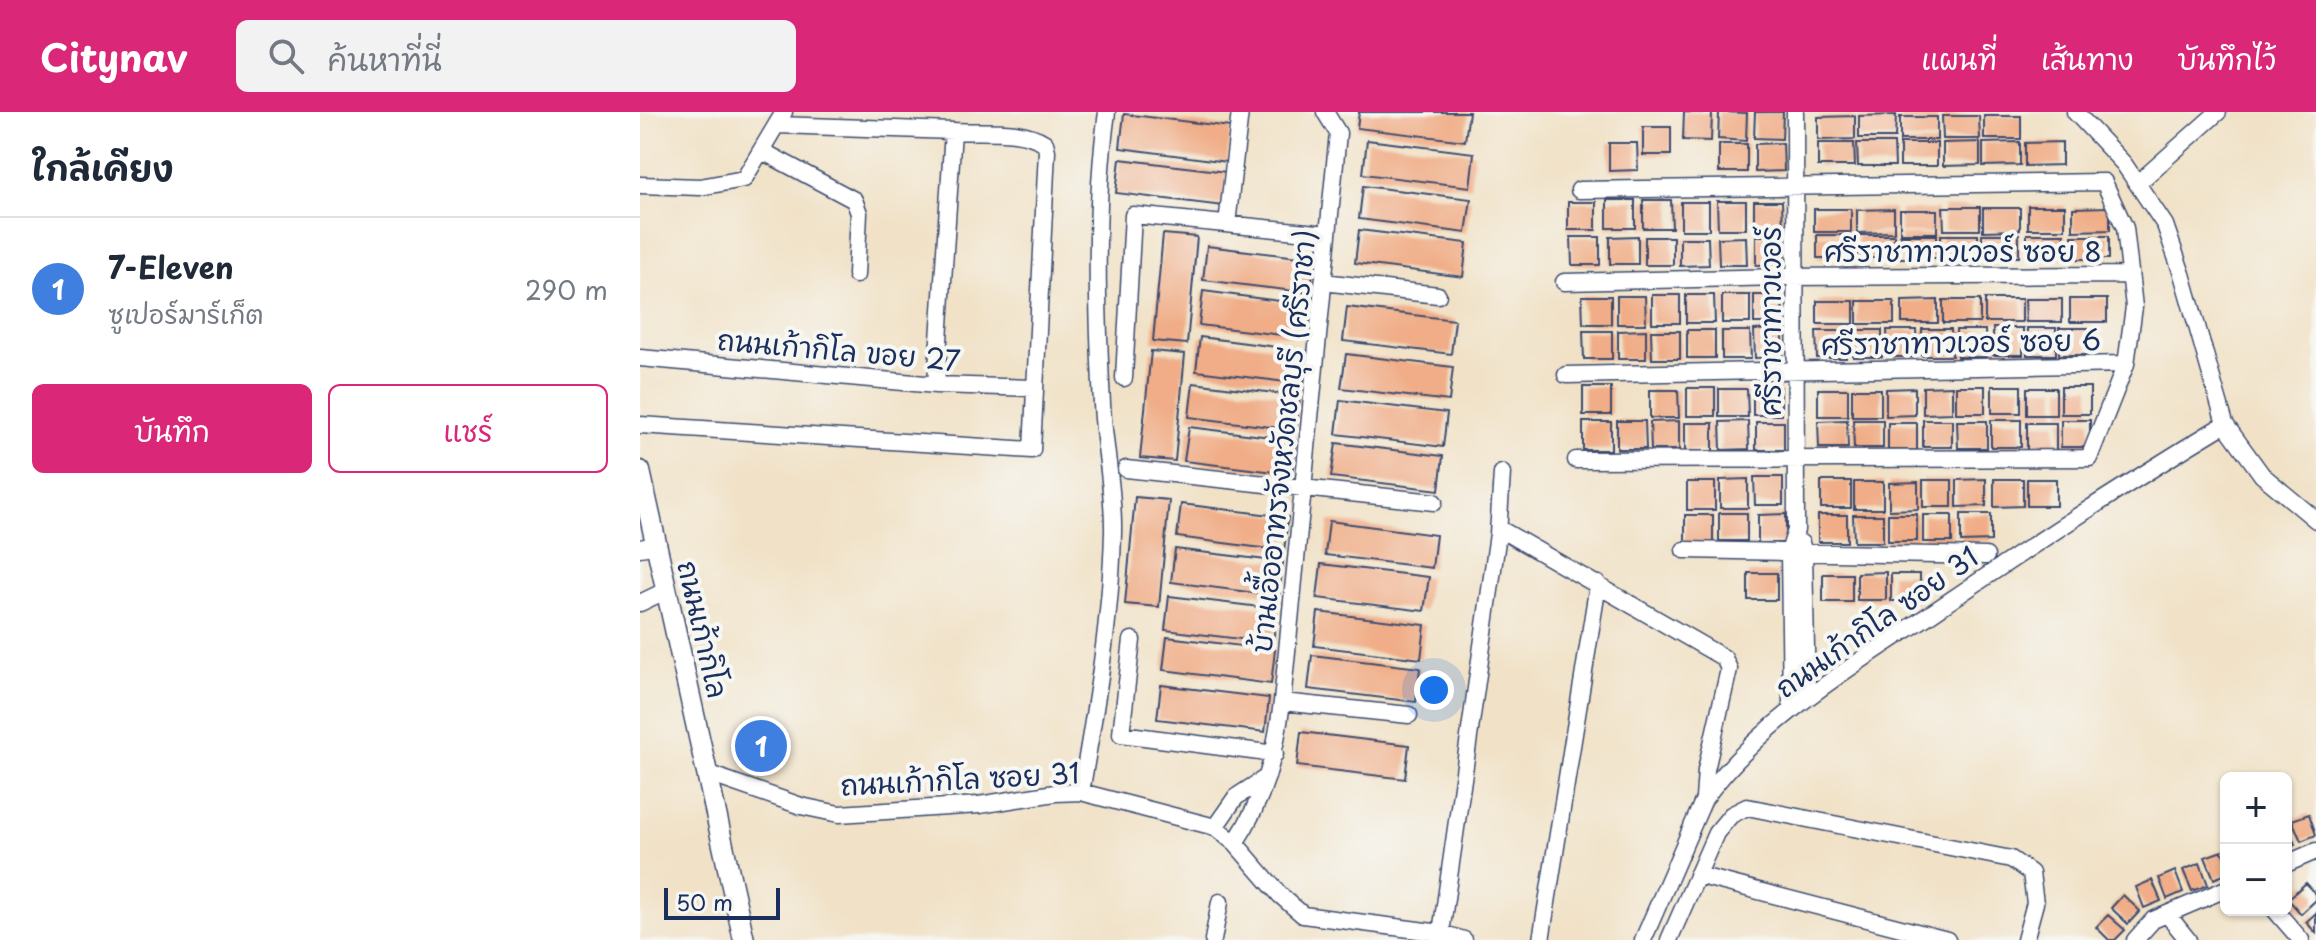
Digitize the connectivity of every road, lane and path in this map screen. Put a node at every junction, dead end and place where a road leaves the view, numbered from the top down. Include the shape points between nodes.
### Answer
1 (1107, 112) edge
2 (1240, 112) edge
3 (1325, 112) edge
4 (1795, 112) edge
5 (2075, 112) edge
6 (2218, 112) edge
7 (781, 119) edge
8 (953, 131) junction
9 (762, 151) junction
10 (2138, 183) junction
11 (640, 185) edge
12 (1795, 187) junction
13 (1579, 190) dead end
14 (1227, 224) junction
15 (1328, 234) junction
16 (856, 275) dead end
17 (2130, 275) junction
18 (1795, 277) junction
19 (1323, 282) junction
20 (1564, 282) dead end
21 (1438, 295) dead end
22 (640, 358) edge
23 (2126, 364) junction
24 (1796, 370) junction
25 (1566, 375) dead end
26 (1124, 378) dead end
27 (936, 385) junction
28 (1033, 388) junction
29 (2225, 424) junction
30 (640, 425) edge
31 (1796, 458) junction
32 (1576, 460) dead end
33 (1126, 469) dead end
34 (640, 471) edge
35 (1502, 473) dead end
36 (1303, 488) junction
37 (1434, 502) dead end
38 (2316, 520) edge
39 (1498, 534) junction
40 (648, 546) edge
41 (1684, 550) dead end
42 (1797, 552) junction
43 (1986, 556) dead end
44 (1598, 584) junction
45 (667, 590) junction
46 (640, 603) edge
47 (1132, 640) dead end
48 (1807, 697) junction
49 (1282, 702) junction
50 (1791, 708) junction
51 (1409, 715) dead end
52 (1275, 754) junction
53 (709, 774) junction
54 (1267, 777) junction
55 (1081, 792) junction
56 (1704, 799) junction
57 (1215, 827) junction
58 (1235, 843) junction
59 (2316, 851) edge
60 (2292, 861) edge
61 (1697, 875) junction
62 (2220, 892) edge
63 (1220, 902) dead end
64 (2167, 914) junction
65 (2280, 916) edge
66 (1439, 936) edge
67 (744, 940) edge
68 (1213, 940) edge
69 (1464, 940) edge
70 (1541, 940) edge
71 (1643, 940) edge
72 (1669, 940) edge
73 (1947, 940) edge
74 (2025, 940) edge
75 (2135, 940) edge
76 (2188, 940) edge
77 (2301, 940) edge

1 - 55 street via 1100,161 1099,335 1113,529 1106,641
2 - 14 street
3 - 15 street, บ้านเอื้ออาทรจังหวัดชลบุรี (ศรีราชา) via 1338,133
4 - 12 street, ศรีราชาทาวเวอร์
5 - 10 street
6 - 10 street
7 - 8 street
7 - 9 street
8 - 27 street
8 - 28 street via 1021,134 1045,143
9 - 11 street via 744,179 700,187
9 - 16 street via 854,200 859,213
10 - 29 street via 2165,225
12 - 13 street
12 - 17 street via 2104,182 2125,228
12 - 18 street, ศรีราชาทาวเวอร์
14 - 15 street
14 - 26 street via 1133,215
15 - 19 street, บ้านเอื้ออาทรจังหวัดชลบุรี (ศรีราชา)
17 - 18 street, ศรีราชาทาวเวอร์ ซอย 8
17 - 23 street via 2134,307
18 - 20 street, ศรีราชาทาวเวอร์ ซอย 8
18 - 24 street, ศรีราชาทาวเวอร์
19 - 21 street
19 - 36 street, บ้านเอื้ออาทรจังหวัดชลบุรี (ศรีราชา)
22 - 27 street, ถนนเก้ากิโล ขอย 27
23 - 24 street, ศรีราชาทาวเวอร์ ซอย 6
23 - 31 street via 2089,458
24 - 25 street, ศรีราชาทาวเวอร์ ซอย 6
24 - 31 street, ศรีราชาทาวเวอร์
27 - 28 street, ถนนเก้ากิโล ขอย 27
28 - 30 street via 1032,450
29 - 38 street via 2262,475
29 - 48 street, ถนนเก้ากิโล ซอย 31 via 2100,500
31 - 32 street
31 - 42 street, ศรีราชาทาวเวอร์
33 - 36 street
34 - 40 main road, ถนนเก้ากิโล
35 - 39 street
36 - 37 street
36 - 49 street, บ้านเอื้ออาทรจังหวัดชลบุรี (ศรีราชา)
39 - 44 street via 1505,532
39 - 66 street
40 - 45 main road, ถนนเก้ากิโล
41 - 42 street
42 - 43 street
42 - 48 street, ศรีราชาทาวเวอร์
42 - 50 street, ศรีราชาทาวเวอร์
44 - 56 street via 1724,658 1729,669
44 - 70 street
45 - 46 street
45 - 53 main road, ถนนเก้ากิโล
47 - 52 street via 1121,734
48 - 50 street, ถนนเก้ากิโล ซอย 31
49 - 51 street
49 - 52 street, บ้านเอื้ออาทรจังหวัดชลบุรี (ศรีราชา)
50 - 56 street, ถนนเก้ากิโล ซอย 31
52 - 54 street, บ้านเอื้ออาทรจังหวัดชลบุรี (ศรีราชา)
53 - 55 street, ถนนเก้ากิโล ซอย 31 via 839,814
53 - 67 main road, ถนนเก้ากิโล
54 - 57 street via 1236,797
54 - 58 street, บ้านเอื้ออาทรจังหวัดชลบุรี (ศรีราชา) via 1254,815
55 - 57 street, ถนนเก้ากิโล ซอย 31
56 - 71 street, ถนนเก้ากิโล ซอย 31
57 - 58 street, ถนนเก้ากิโล ซอย 31
58 - 66 street, ถนนเก้ากิโล ซอย 31 via 1303,915
59 - 60 street
61 - 72 street
61 - 73 street
61 - 74 street via 1716,833 1731,815 1747,807 2011,859 2031,873 2035,903
62 - 64 street
63 - 68 street
64 - 75 street via 2153,920
64 - 76 street
65 - 77 street
66 - 69 street, ถนนเก้ากิโล ซอย 31

